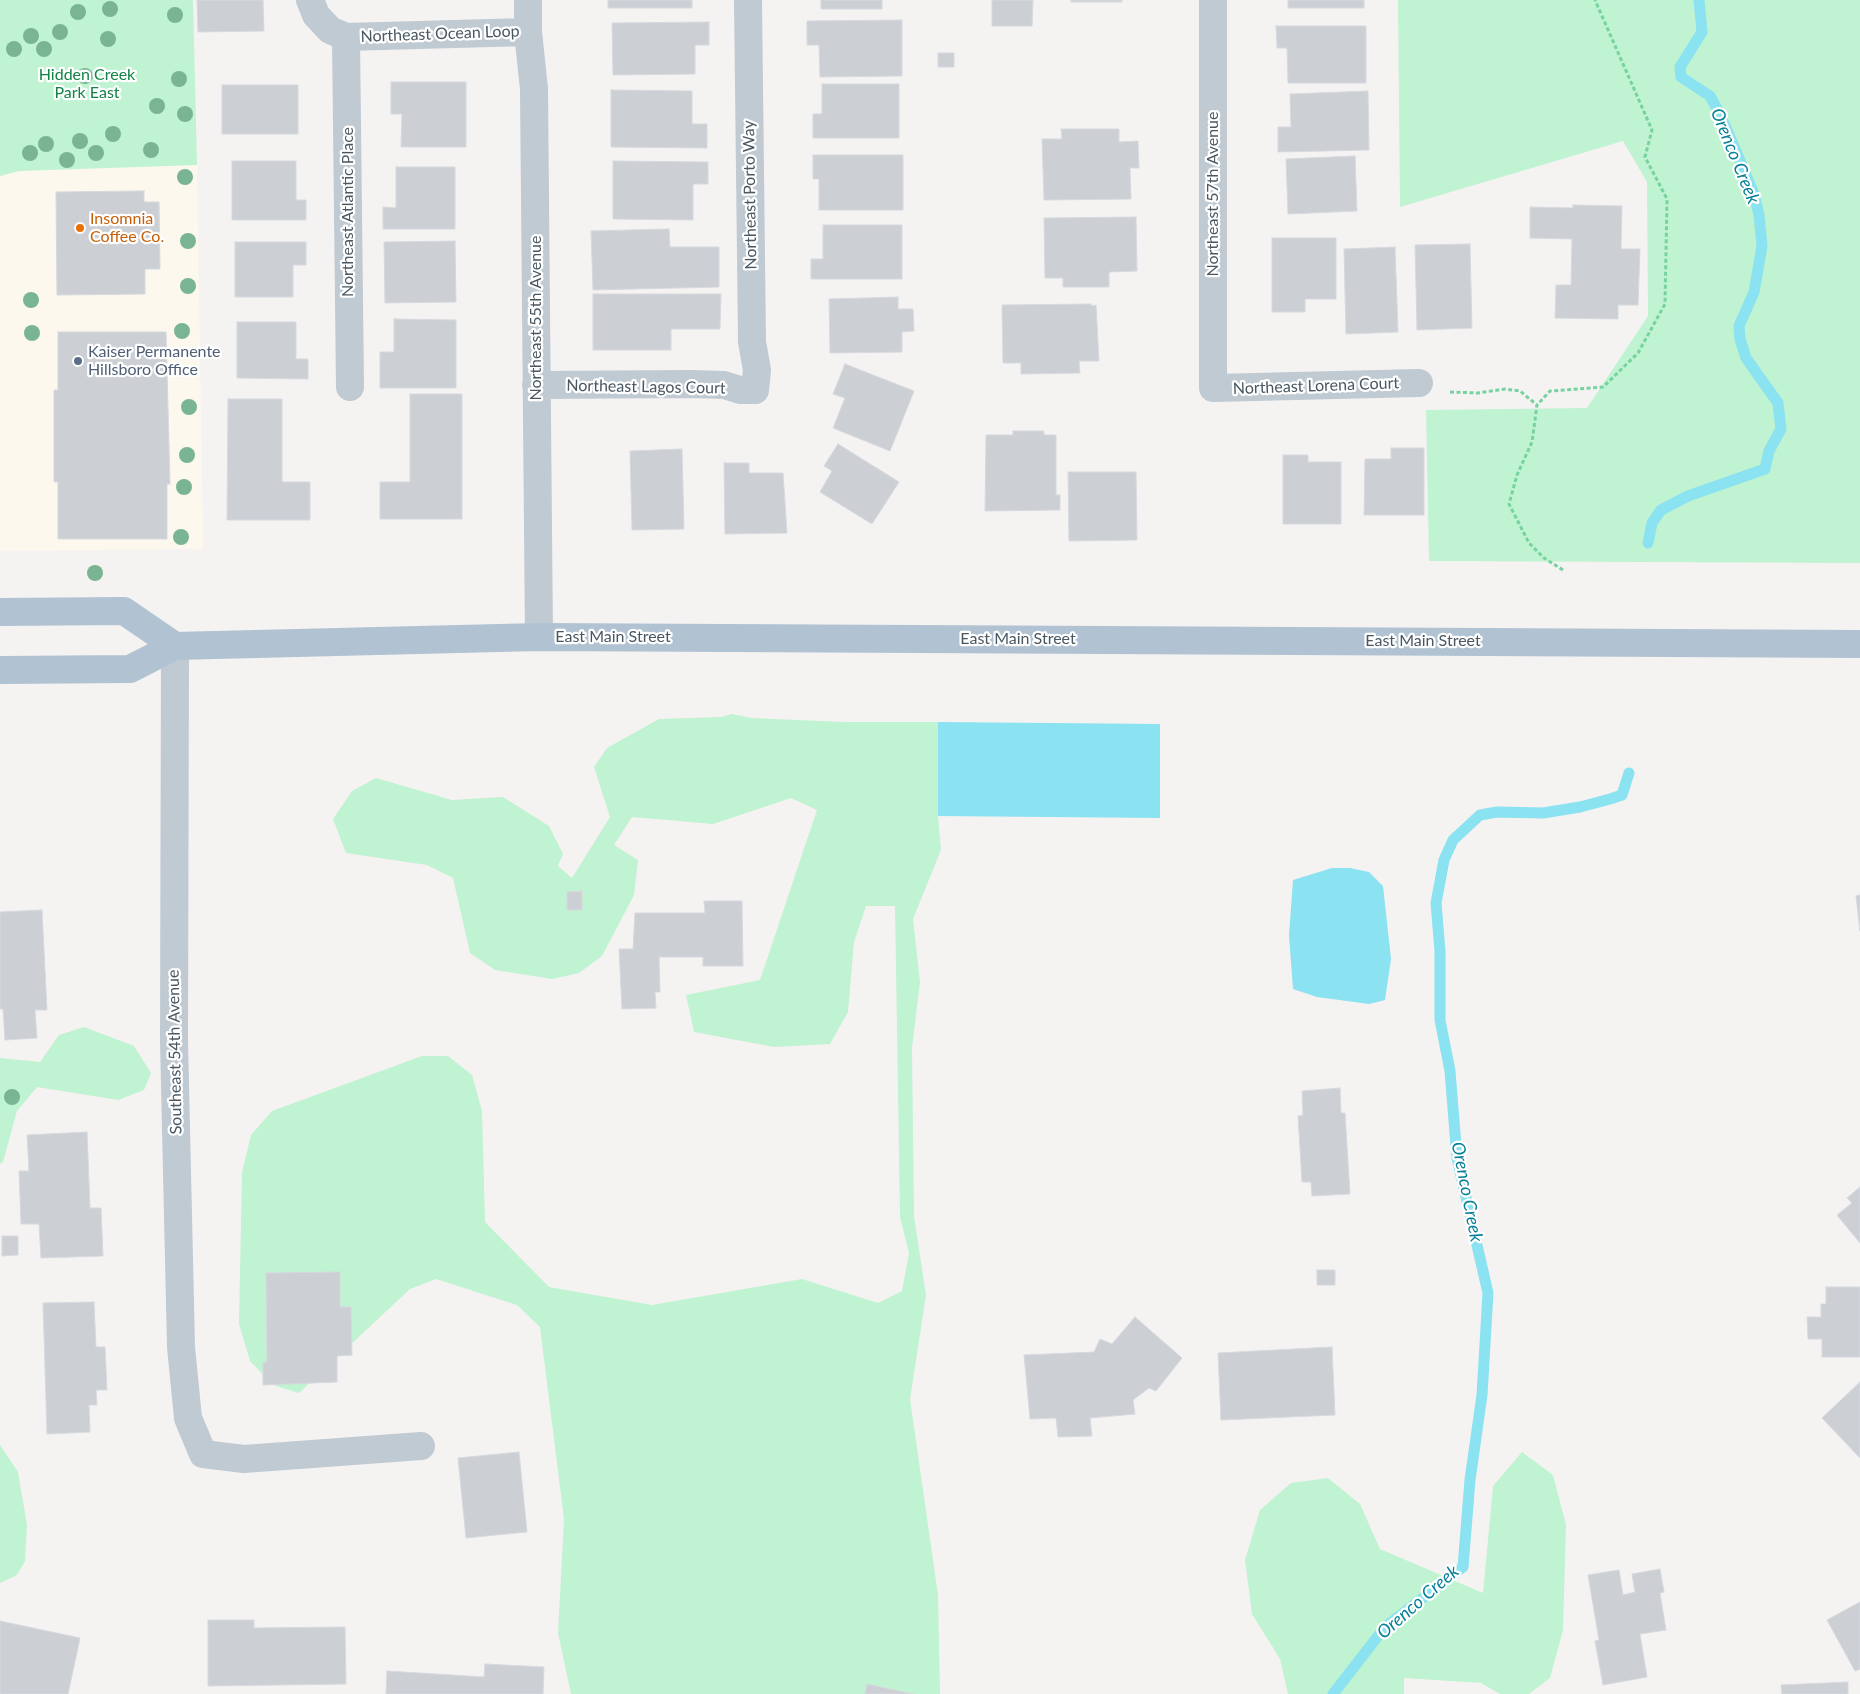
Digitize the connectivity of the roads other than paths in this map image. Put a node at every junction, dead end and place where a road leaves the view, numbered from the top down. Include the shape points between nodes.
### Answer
1 (310, 0) edge
2 (528, 0) edge
3 (748, 0) edge
4 (1213, 0) edge
5 (528, 32) junction
6 (346, 37) junction
7 (1419, 383) road end
8 (536, 385) junction
9 (350, 387) dead end
10 (1213, 388) joint
11 (755, 390) joint
12 (0, 612) edge
13 (539, 637) junction
14 (1860, 644) edge
15 (175, 646) junction
16 (0, 670) edge
17 (421, 1446) dead end

1 - 6 street, Northeast Ocean Loop via 316,15 330,30
2 - 5 street, Northeast 55th Avenue
3 - 11 street, Northeast Porto Way
4 - 10 street, Northeast 57th Avenue
5 - 6 street, Northeast Ocean Loop
5 - 8 street, Northeast 55th Avenue via 534,89
6 - 9 street, Northeast Atlantic Place
7 - 10 street, Northeast Lorena Court
8 - 11 street, Northeast Lagos Court via 692,384
8 - 13 street, Northeast 55th Avenue
12 - 15 main road via 124,612
13 - 14 main road, East Main Street
13 - 15 main road, East Main Street
15 - 16 main road, East Main Street via 130,669
15 - 17 street, Southeast 54th Avenue via 174,1041 181,1347 188,1418 203,1454 244,1459

